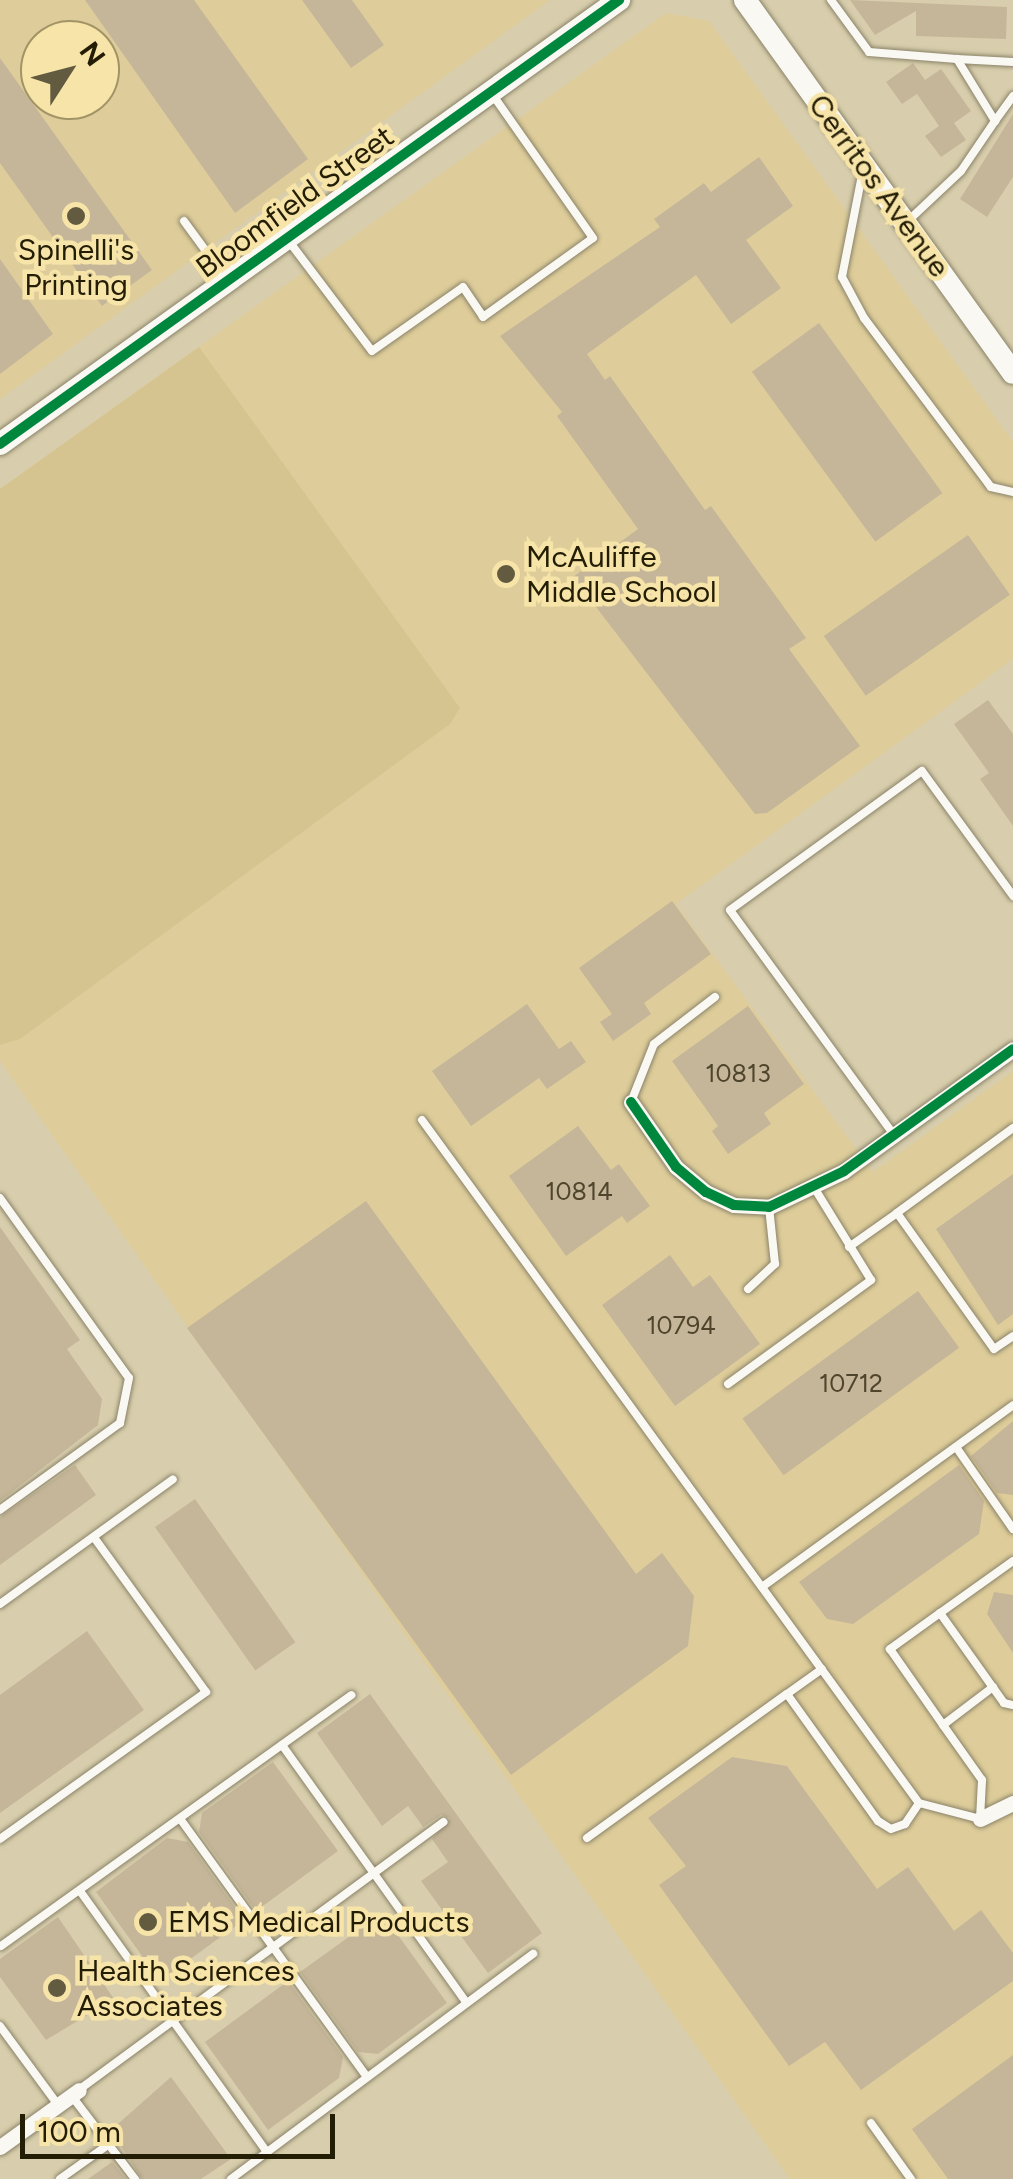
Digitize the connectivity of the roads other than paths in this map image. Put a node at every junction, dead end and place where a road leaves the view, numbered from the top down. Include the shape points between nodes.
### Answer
1 (619, 0) edge
2 (745, 0) edge
3 (831, 0) edge
4 (956, 60) junction
5 (1013, 62) edge
6 (491, 92) junction
7 (1013, 96) edge
8 (995, 121) junction
9 (864, 166) junction
10 (184, 220) dead end
11 (906, 224) junction
12 (287, 238) junction
13 (228, 281) junction
14 (1013, 373) edge
15 (0, 444) edge
16 (1013, 492) edge
17 (1013, 896) edge
18 (715, 996) dead end
19 (1013, 1050) edge
20 (631, 1102) joint
21 (422, 1120) dead end
22 (1013, 1128) edge
23 (894, 1135) junction
24 (815, 1188) junction
25 (0, 1198) edge
26 (769, 1207) junction
27 (897, 1213) junction
28 (849, 1248) junction
29 (748, 1289) dead end
30 (1013, 1336) edge
31 (728, 1384) dead end
32 (1013, 1406) edge
33 (956, 1447) junction
34 (173, 1479) dead end
35 (0, 1510) edge
36 (1013, 1529) edge
37 (94, 1538) junction
38 (1013, 1561) edge
39 (762, 1587) junction
40 (0, 1604) edge
41 (940, 1614) junction
42 (822, 1670) junction
43 (993, 1688) junction
44 (351, 1694) dead end
45 (787, 1694) junction
46 (1013, 1705) edge
47 (943, 1725) junction
48 (282, 1746) junction
49 (919, 1804) junction
50 (1012, 1806) edge
51 (980, 1819) junction
52 (182, 1820) junction
53 (443, 1822) dead end
54 (587, 1838) dead end
55 (0, 1839) edge
56 (374, 1873) junction
57 (80, 1891) junction
58 (2, 1946) edge
59 (273, 1947) junction
60 (532, 1954) dead end
61 (466, 2003) junction
62 (173, 2021) junction
63 (0, 2026) edge
64 (367, 2078) junction
65 (69, 2097) junction
66 (871, 2123) dead end
67 (109, 2144) junction
68 (0, 2148) edge
69 (268, 2152) junction
70 (60, 2179) edge
71 (135, 2179) edge
72 (231, 2179) edge
73 (911, 2179) edge

1 - 6 street, Bloomfield Street
2 - 9 street, Cerritos Avenue
3 - 4 lane via 869,52
4 - 5 lane
4 - 8 lane
6 - 12 street, Bloomfield Street
6 - 12 lane via 593,238 483,316 463,287 372,351
7 - 8 lane
8 - 11 lane via 961,170
9 - 11 street, Cerritos Avenue
9 - 16 lane via 842,277 864,318 991,487
10 - 13 lane
11 - 14 street, Cerritos Avenue
12 - 13 street, Bloomfield Street
13 - 15 street, Bloomfield Street
17 - 23 lane via 922,771 730,910
18 - 20 lane via 654,1044
19 - 23 street
20 - 26 street via 676,1167 706,1192 734,1205
21 - 39 lane
22 - 27 lane
23 - 24 street
24 - 26 street
24 - 28 lane
25 - 35 lane via 128,1378 120,1423
26 - 29 lane via 775,1264
27 - 28 lane
27 - 30 lane via 994,1349
28 - 31 lane via 871,1280
32 - 33 lane
33 - 36 lane
33 - 39 lane
34 - 37 lane
37 - 40 lane
37 - 55 lane via 206,1692
38 - 41 lane
39 - 42 lane
41 - 43 lane
41 - 47 lane via 890,1649
42 - 45 lane
42 - 49 lane
43 - 46 lane
43 - 47 lane
44 - 48 lane
45 - 49 lane via 878,1821 891,1829 904,1824
45 - 54 lane
47 - 51 lane via 982,1780
48 - 52 lane
48 - 56 lane
49 - 51 lane
50 - 51 street
52 - 57 lane
52 - 59 lane
53 - 56 lane
56 - 59 lane
56 - 61 lane
57 - 58 lane
57 - 62 lane
59 - 62 lane
59 - 64 lane
60 - 61 lane
61 - 64 lane
62 - 65 lane
62 - 69 lane
63 - 65 lane
64 - 69 lane
65 - 67 lane
65 - 68 street
66 - 73 lane
67 - 70 lane
67 - 71 lane
69 - 72 lane

